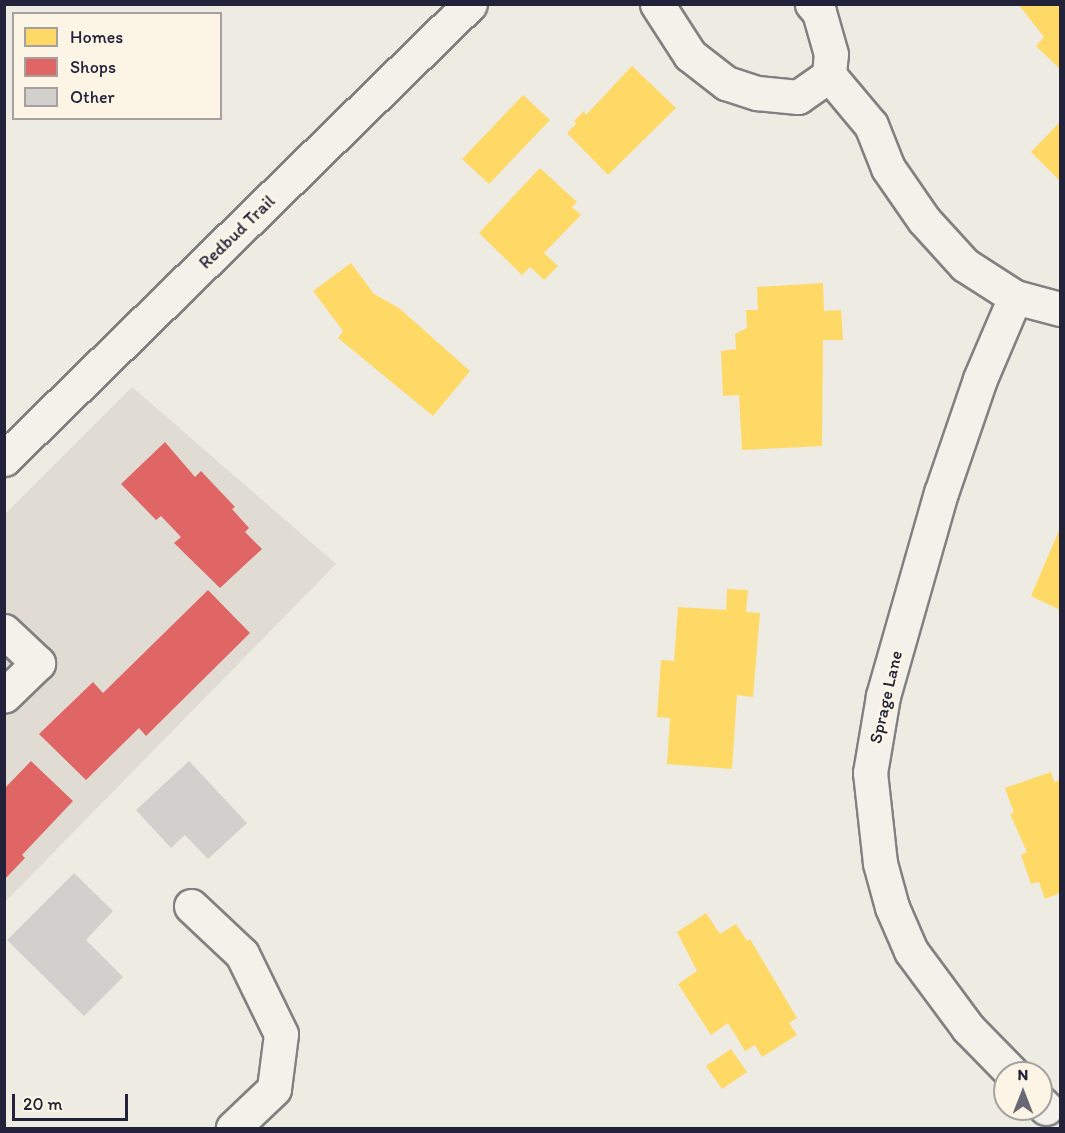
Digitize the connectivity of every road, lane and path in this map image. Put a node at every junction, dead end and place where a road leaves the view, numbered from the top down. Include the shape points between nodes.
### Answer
1 (470, 4) edge
2 (657, 4) edge
3 (812, 4) edge
4 (829, 75) junction
5 (1015, 297) junction
6 (1060, 309) edge
7 (4, 459) edge
8 (4, 631) edge
9 (4, 696) edge
10 (191, 906) dead end
11 (1000, 1061) edge
12 (233, 1128) edge

1 - 7 street, Redbud Trail
2 - 4 street via 690,56 726,83 757,93 798,97
3 - 4 street via 819,12 831,54
4 - 5 street via 871,125 888,168 943,243 964,265
5 - 6 street
5 - 11 street, Sprage Lane via 980,379 941,493 883,696 870,773 880,863 892,907 911,951 968,1028
8 - 9 street via 38,663
10 - 12 street via 242,954 280,1034 274,1089

